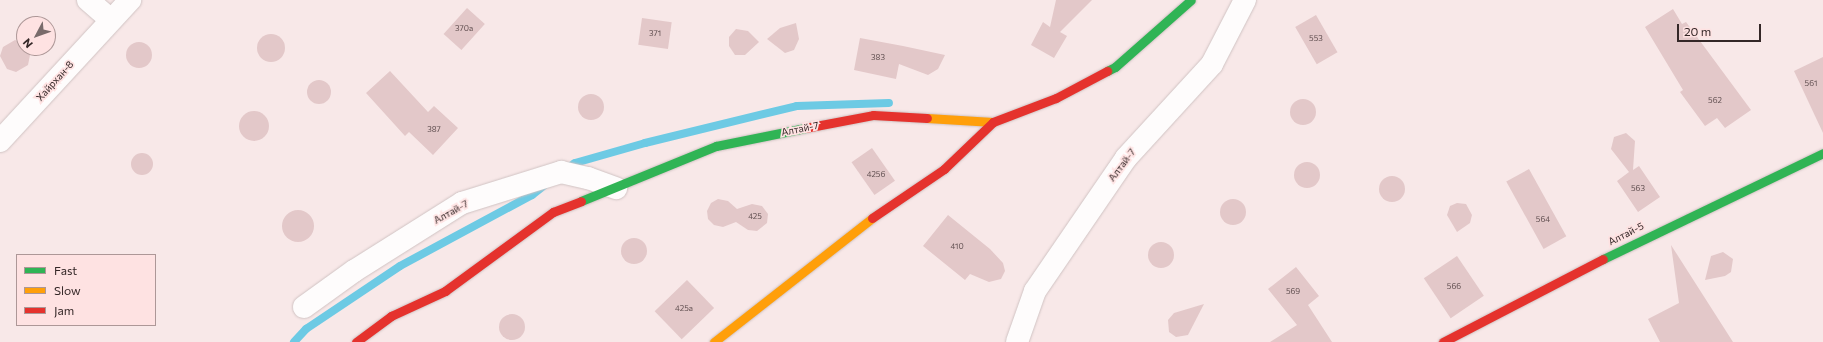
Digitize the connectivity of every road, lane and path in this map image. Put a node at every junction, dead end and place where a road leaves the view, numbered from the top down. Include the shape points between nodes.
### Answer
1 (88, 0) edge
2 (130, 0) edge
3 (1191, 0) edge
4 (1245, 0) edge
5 (111, 20) junction
6 (993, 122) junction
7 (0, 141) edge
8 (1823, 153) edge
9 (616, 188) junction
10 (304, 307) dead end
11 (356, 342) edge
12 (714, 342) edge
13 (1017, 342) edge
14 (1443, 342) edge

1 - 5 street
2 - 5 street, Хайрхан-8
3 - 6 street, Алтай-7 via 1115,67 1056,98
4 - 13 street, Алтай-7 via 1212,64 1126,158 1035,291
5 - 7 street, Хайрхан-8
6 - 9 street, Алтай-7 via 873,115 716,146
6 - 12 street, Алтай-7 via 944,169 872,218
8 - 14 street, Алтай-5 via 1651,234
9 - 10 street, Алтай-7 via 561,172 462,203 354,271
9 - 11 street, Алтай-7 via 553,212 445,291 391,316

